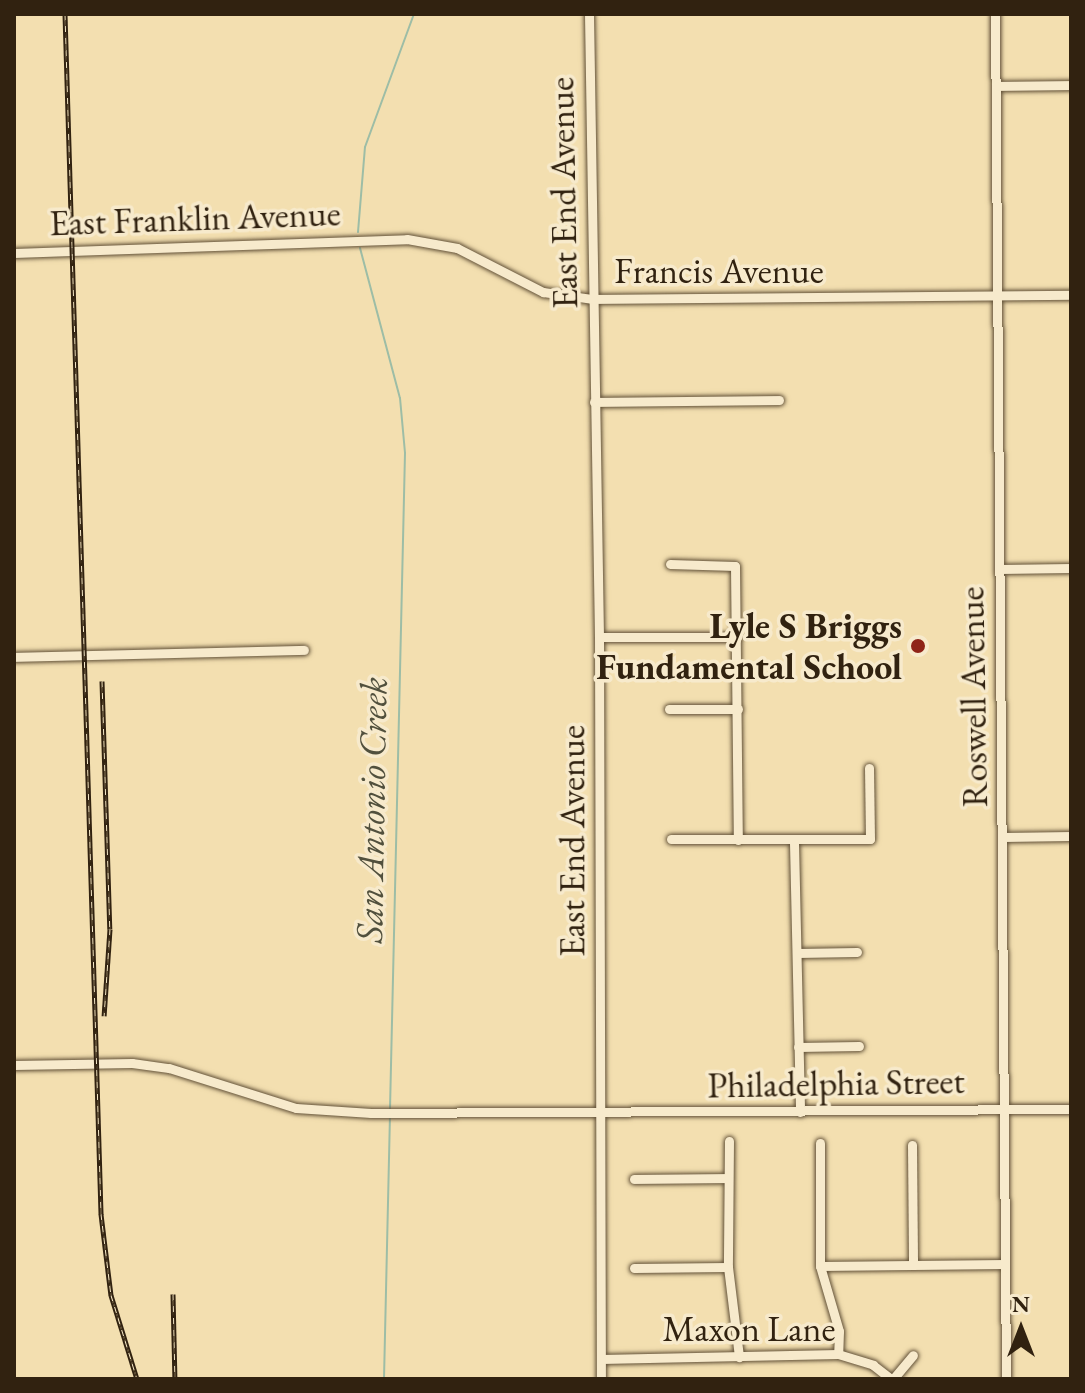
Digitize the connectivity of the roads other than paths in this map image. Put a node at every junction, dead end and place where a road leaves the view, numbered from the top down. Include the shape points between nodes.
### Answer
1 (589, 14) edge
2 (995, 14) edge
3 (1071, 85) edge
4 (996, 86) junction
5 (379, 240) joint
6 (14, 253) edge
7 (1071, 295) edge
8 (997, 296) junction
9 (592, 299) junction
10 (779, 400) dead end
11 (594, 402) junction
12 (670, 564) dead end
13 (1071, 568) edge
14 (999, 569) junction
15 (599, 637) junction
16 (737, 637) junction
17 (304, 650) dead end
18 (14, 657) edge
19 (669, 709) dead end
20 (738, 709) junction
21 (869, 768) dead end
22 (1071, 836) edge
23 (1003, 837) junction
24 (671, 839) dead end
25 (738, 840) junction
26 (794, 843) junction
27 (857, 952) dead end
28 (797, 953) junction
29 (859, 1046) dead end
30 (798, 1047) junction
31 (14, 1065) edge
32 (1005, 1109) junction
33 (1071, 1109) edge
34 (800, 1112) junction
35 (601, 1114) junction
36 (729, 1141) dead end
37 (820, 1143) dead end
38 (912, 1145) dead end
39 (728, 1178) junction
40 (634, 1179) dead end
41 (1005, 1264) junction
42 (913, 1265) junction
43 (820, 1266) junction
44 (728, 1267) junction
45 (634, 1268) dead end
46 (838, 1354) junction
47 (913, 1355) dead end
48 (739, 1357) junction
49 (601, 1359) junction
50 (601, 1379) edge
51 (892, 1379) edge
52 (1006, 1379) edge

1 - 9 street, East End Avenue
2 - 4 street, Roswell Avenue
3 - 4 street
4 - 8 street, Roswell Avenue
5 - 6 street, East Franklin Avenue
5 - 9 street, Francis Avenue via 435,241 543,292
7 - 8 street, Francis Avenue
8 - 9 street, Francis Avenue
8 - 14 street, Roswell Avenue
9 - 11 street, East End Avenue
10 - 11 street
11 - 15 street, East End Avenue
12 - 16 street via 735,566
13 - 14 street
14 - 23 street, Roswell Avenue
15 - 16 street
15 - 35 street, East End Avenue
16 - 20 street
17 - 18 street
19 - 20 street
20 - 25 street
21 - 26 street via 870,839
22 - 23 street
23 - 32 street, Roswell Avenue
24 - 25 street
25 - 26 street
26 - 28 street
27 - 28 street
28 - 30 street
29 - 30 street
30 - 34 street
31 - 35 street, Philadelphia Street via 101,1062 169,1068 262,1100 331,1112
32 - 33 street, Philadelphia Street
32 - 34 street, Philadelphia Street
32 - 41 street, Roswell Avenue
34 - 35 street, Philadelphia Street
35 - 49 street, East End Avenue
36 - 39 street
37 - 43 street
38 - 42 street
39 - 40 street
39 - 44 street
41 - 42 street
41 - 52 street, Roswell Avenue
42 - 43 street
43 - 46 street via 839,1331
44 - 45 street
44 - 48 street
46 - 48 street, Maxon Lane
46 - 51 street, Maxon Lane via 873,1365
47 - 51 street
48 - 49 street, Maxon Lane
49 - 50 street, East End Avenue

